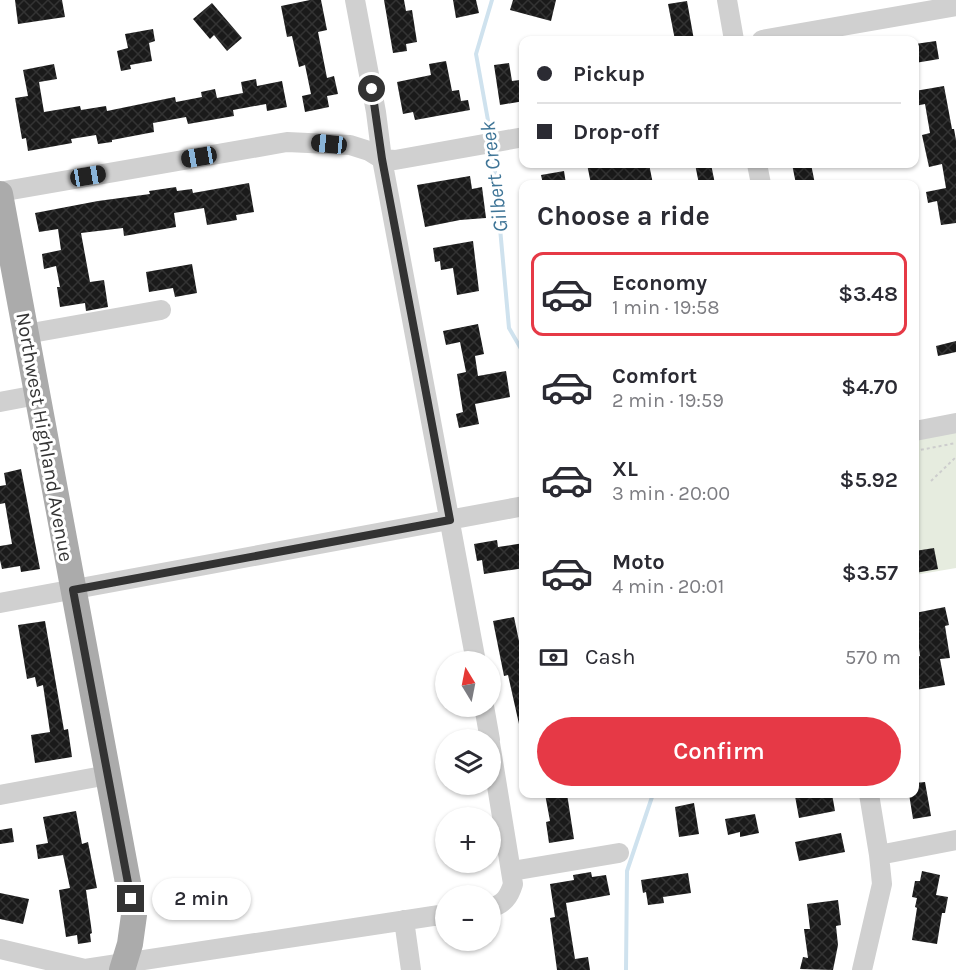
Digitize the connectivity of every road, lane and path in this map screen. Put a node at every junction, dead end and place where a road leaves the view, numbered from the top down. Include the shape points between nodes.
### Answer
1 (355, 0) edge
2 (727, 0) edge
3 (956, 6) edge
4 (733, 36) edge
5 (785, 36) edge
6 (519, 138) edge
7 (382, 159) junction
8 (0, 193) edge
9 (161, 310) dead end
10 (27, 334) junction
11 (37, 395) junction
12 (0, 402) edge
13 (956, 423) edge
14 (919, 430) edge
15 (956, 443) edge
16 (919, 450) edge
17 (956, 457) edge
18 (931, 481) dead end
19 (519, 507) edge
20 (450, 520) junction
21 (73, 590) junction
22 (0, 603) edge
23 (474, 651) edge
24 (108, 775) junction
25 (0, 795) edge
26 (499, 795) edge
27 (870, 798) edge
28 (956, 840) edge
29 (619, 853) dead end
30 (879, 855) junction
31 (512, 871) junction
32 (501, 904) edge
33 (435, 916) edge
34 (404, 920) junction
35 (0, 949) edge
36 (123, 967) edge
37 (411, 970) edge
38 (862, 970) edge

1 - 7 street
2 - 4 street
3 - 5 street
6 - 7 street
7 - 8 street via 350,145 287,142
7 - 20 street
8 - 10 main road, Northwest Highland Avenue
9 - 10 street
10 - 11 main road, Northwest Highland Avenue
11 - 12 street
11 - 21 main road, Northwest Highland Avenue
13 - 14 street
15 - 16 path
17 - 18 path
19 - 20 street
20 - 21 street
20 - 23 street
21 - 22 street
21 - 24 main road, Northwest Highland Avenue
24 - 25 street
24 - 36 main road, Northwest Highland Avenue via 134,915
26 - 31 street
27 - 30 street
28 - 30 street
29 - 31 street
30 - 38 street via 882,884
31 - 32 street via 513,884
33 - 34 street
34 - 36 street
34 - 37 street
35 - 36 street via 85,969

